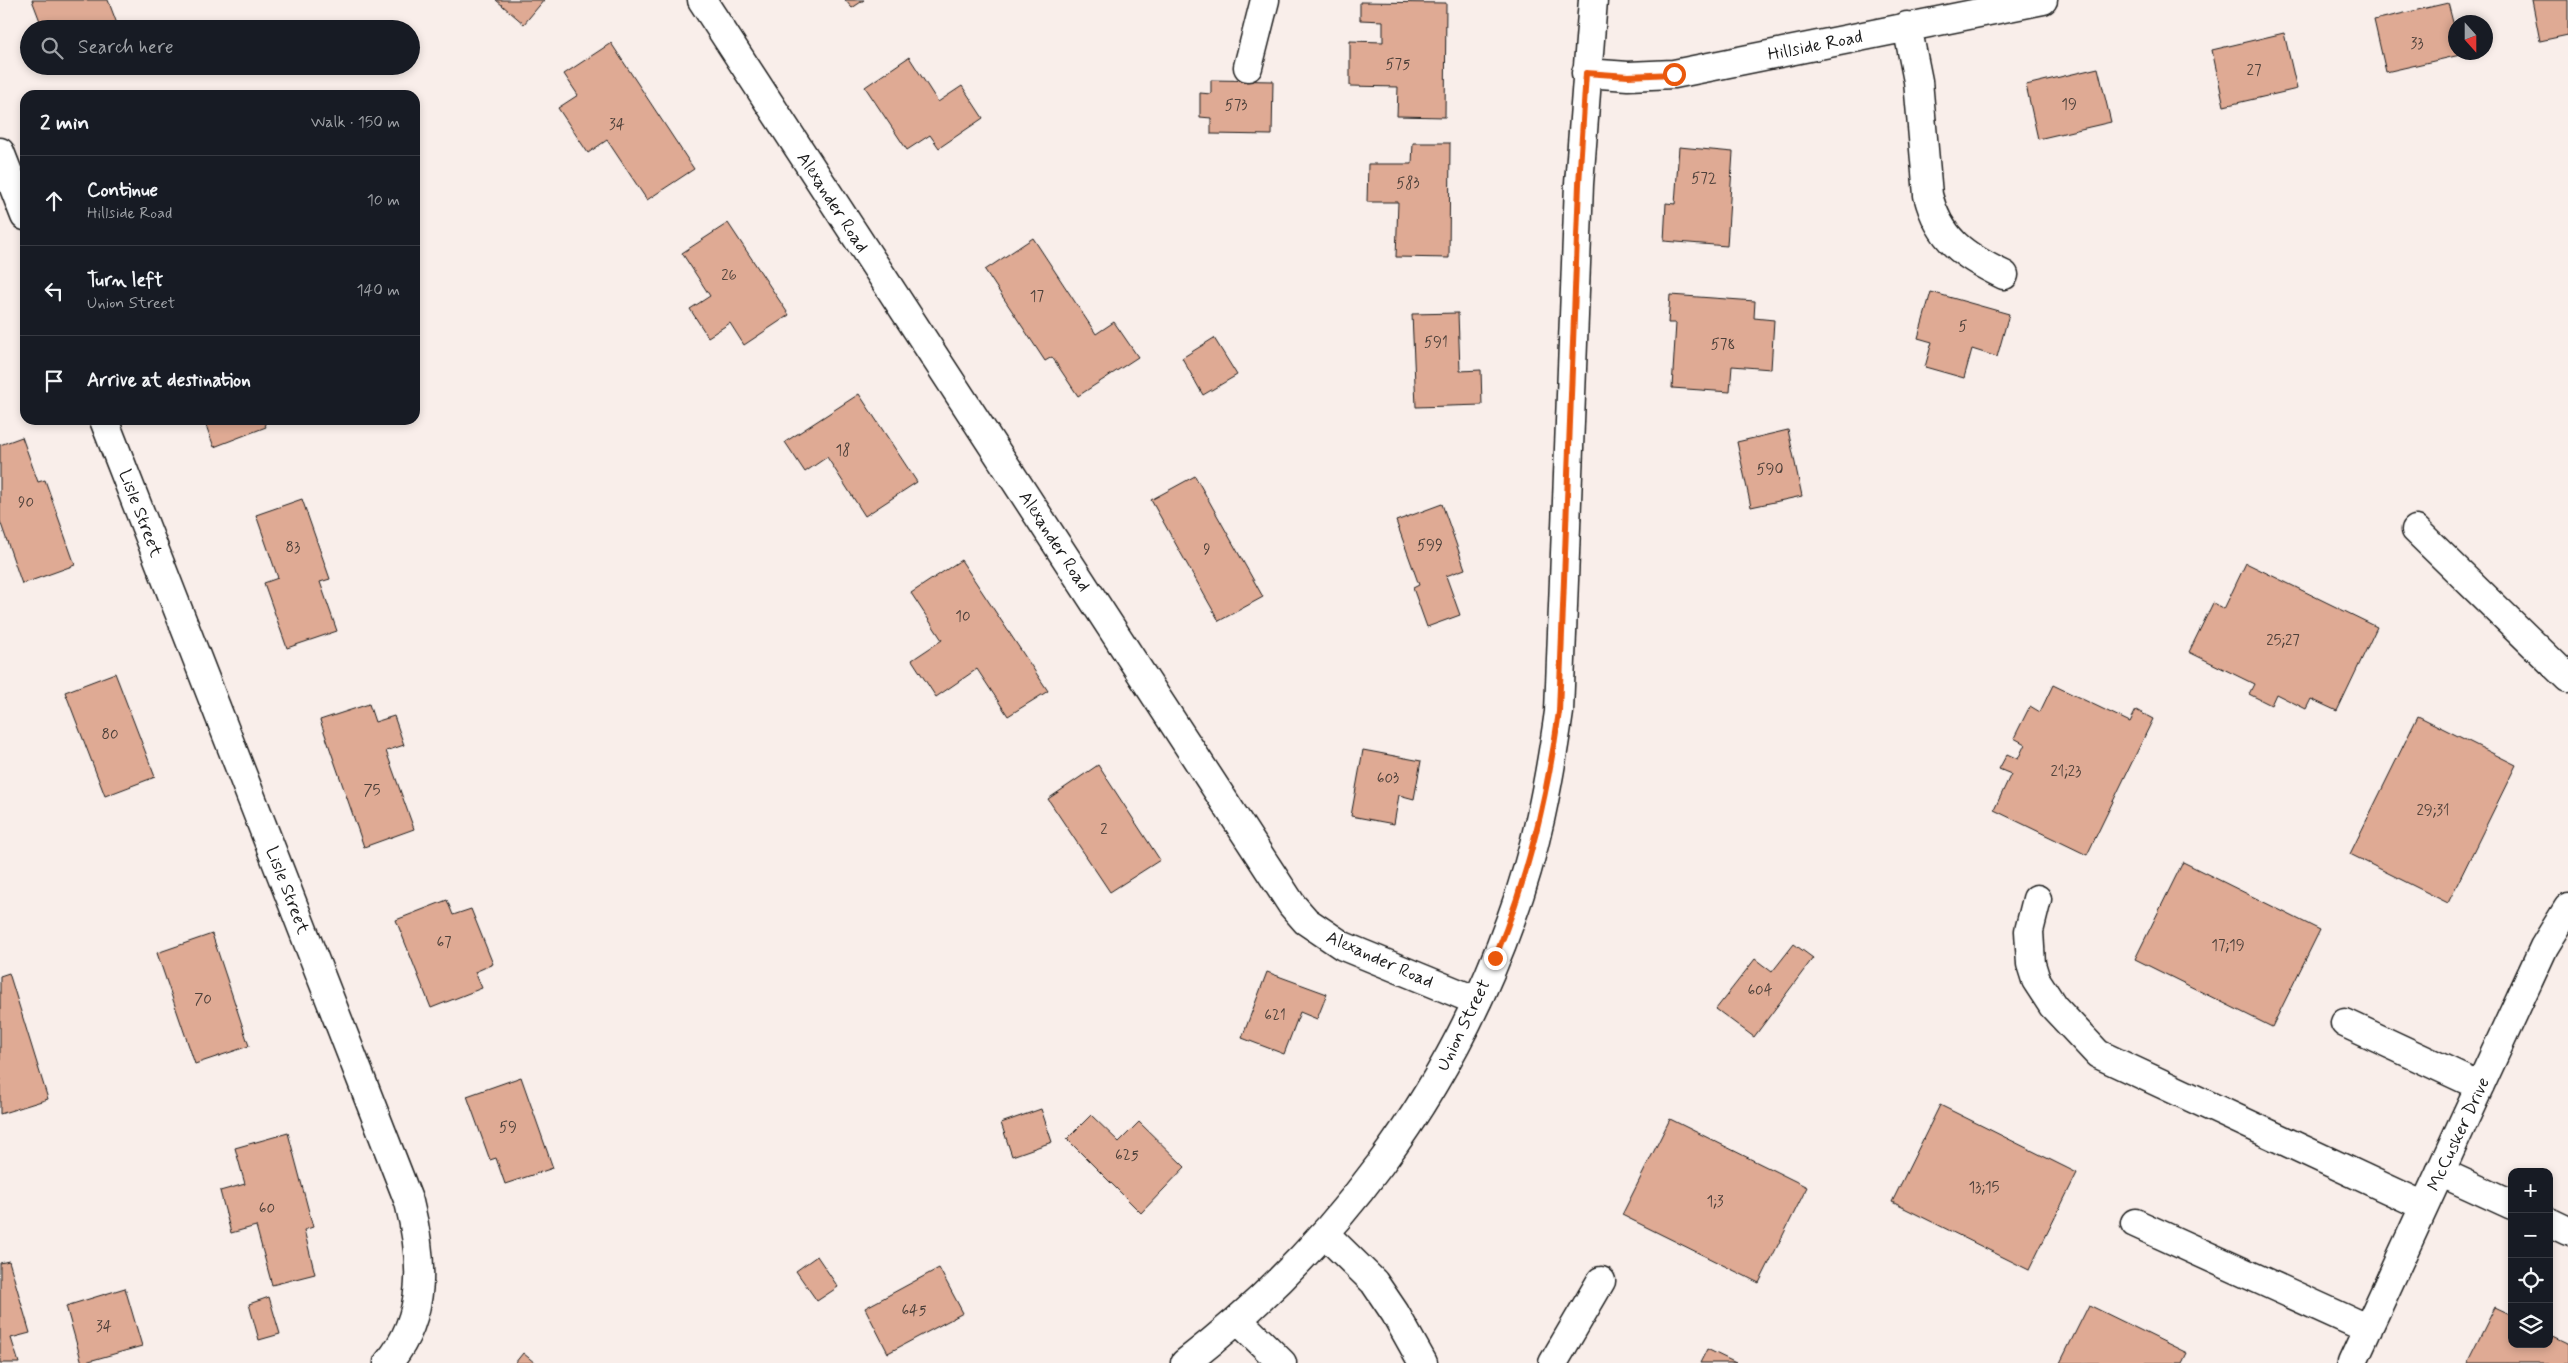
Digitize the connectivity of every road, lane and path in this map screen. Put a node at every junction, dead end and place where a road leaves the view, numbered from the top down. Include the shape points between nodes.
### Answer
1 (702, 0) edge
2 (1265, 0) edge
3 (1593, 0) edge
4 (2043, 0) edge
5 (1907, 26) junction
6 (1248, 67) dead end
7 (1586, 73) junction
8 (0, 152) edge
9 (20, 203) edge
10 (2004, 275) dead end
11 (106, 425) edge
12 (2416, 530) dead end
13 (2568, 678) edge
14 (2037, 899) dead end
15 (2568, 908) edge
16 (1477, 1001) junction
17 (2345, 1023) dead end
18 (2480, 1086) junction
19 (2440, 1172) junction
20 (2508, 1203) edge
21 (2424, 1206) junction
22 (2135, 1223) dead end
23 (2553, 1224) edge
24 (2568, 1231) edge
25 (1325, 1234) junction
26 (1601, 1281) dead end
27 (1238, 1320) junction
28 (2368, 1329) junction
29 (388, 1363) edge
30 (1185, 1363) edge
31 (1282, 1363) edge
32 (1423, 1363) edge
33 (1553, 1363) edge
34 (2352, 1363) edge

1 - 16 street, Alexander Road via 1292,905 1306,921 1343,946
2 - 6 street
3 - 7 street, Union Street
4 - 5 street, Hillside Road
5 - 7 street, Hillside Road via 1674,74 1628,76
5 - 10 street via 1918,81 1932,211 1939,227 1965,254
7 - 16 street, Union Street via 1559,712 1545,797 1524,879 1511,920
8 - 9 street
11 - 29 street, Lisle Street via 409,1202 420,1252 418,1298 407,1338
12 - 13 street
14 - 21 street via 2028,931 2036,980 2052,1006 2098,1054
15 - 18 street, McCusker Drive via 2544,947
16 - 25 street, Union Street via 1408,1126
17 - 18 street
18 - 19 street, McCusker Drive
19 - 20 street
19 - 21 street, McCusker Drive
21 - 28 street, McCusker Drive
22 - 28 street
23 - 24 street
25 - 27 street, Union Street
25 - 32 street via 1374,1282
26 - 33 street
27 - 30 street, Union Street
27 - 31 street
28 - 34 street, McCusker Drive

